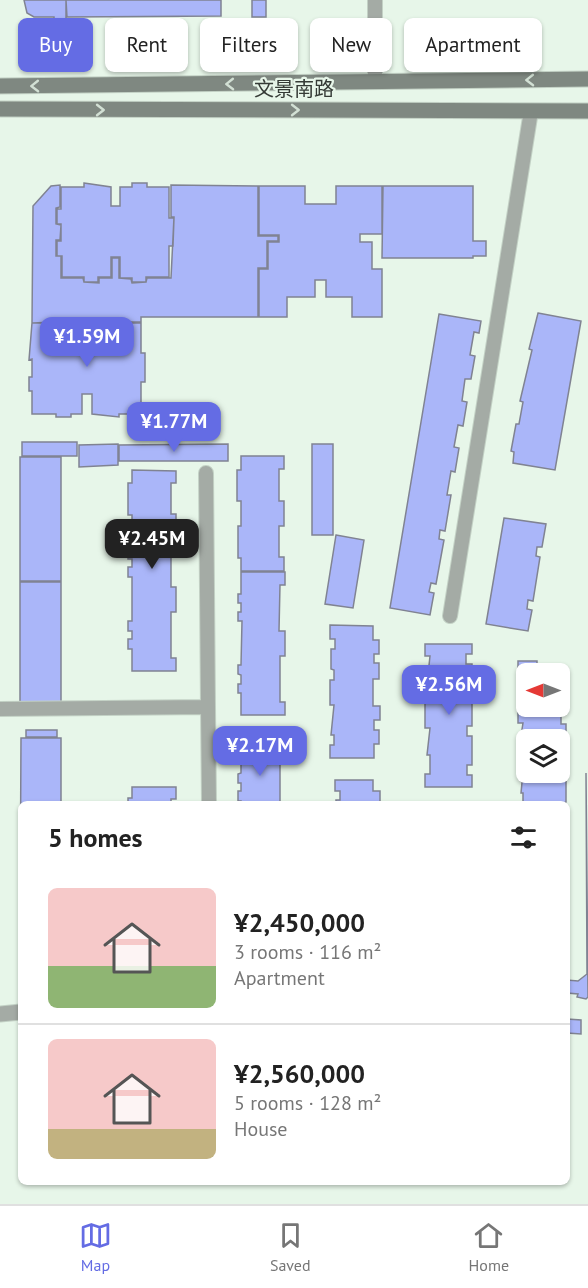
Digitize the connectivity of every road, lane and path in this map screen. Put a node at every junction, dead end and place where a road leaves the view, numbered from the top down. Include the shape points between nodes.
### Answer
1 (375, 0) edge
2 (588, 79) edge
3 (375, 82) junction
4 (0, 86) edge
5 (0, 109) edge
6 (531, 111) junction
7 (588, 111) edge
8 (206, 473) dead end
9 (450, 616) dead end
10 (208, 707) junction
11 (0, 709) edge
12 (209, 801) edge
13 (18, 1012) edge
14 (0, 1014) edge

1 - 3 lane
2 -> 3 main road, 文景南路
3 -> 4 main road, 文景南路
5 -> 6 main road, 文景南路
6 - 7 main road, 文景南路
6 - 9 lane
8 - 10 lane
10 - 11 lane
10 - 12 lane
13 - 14 street

